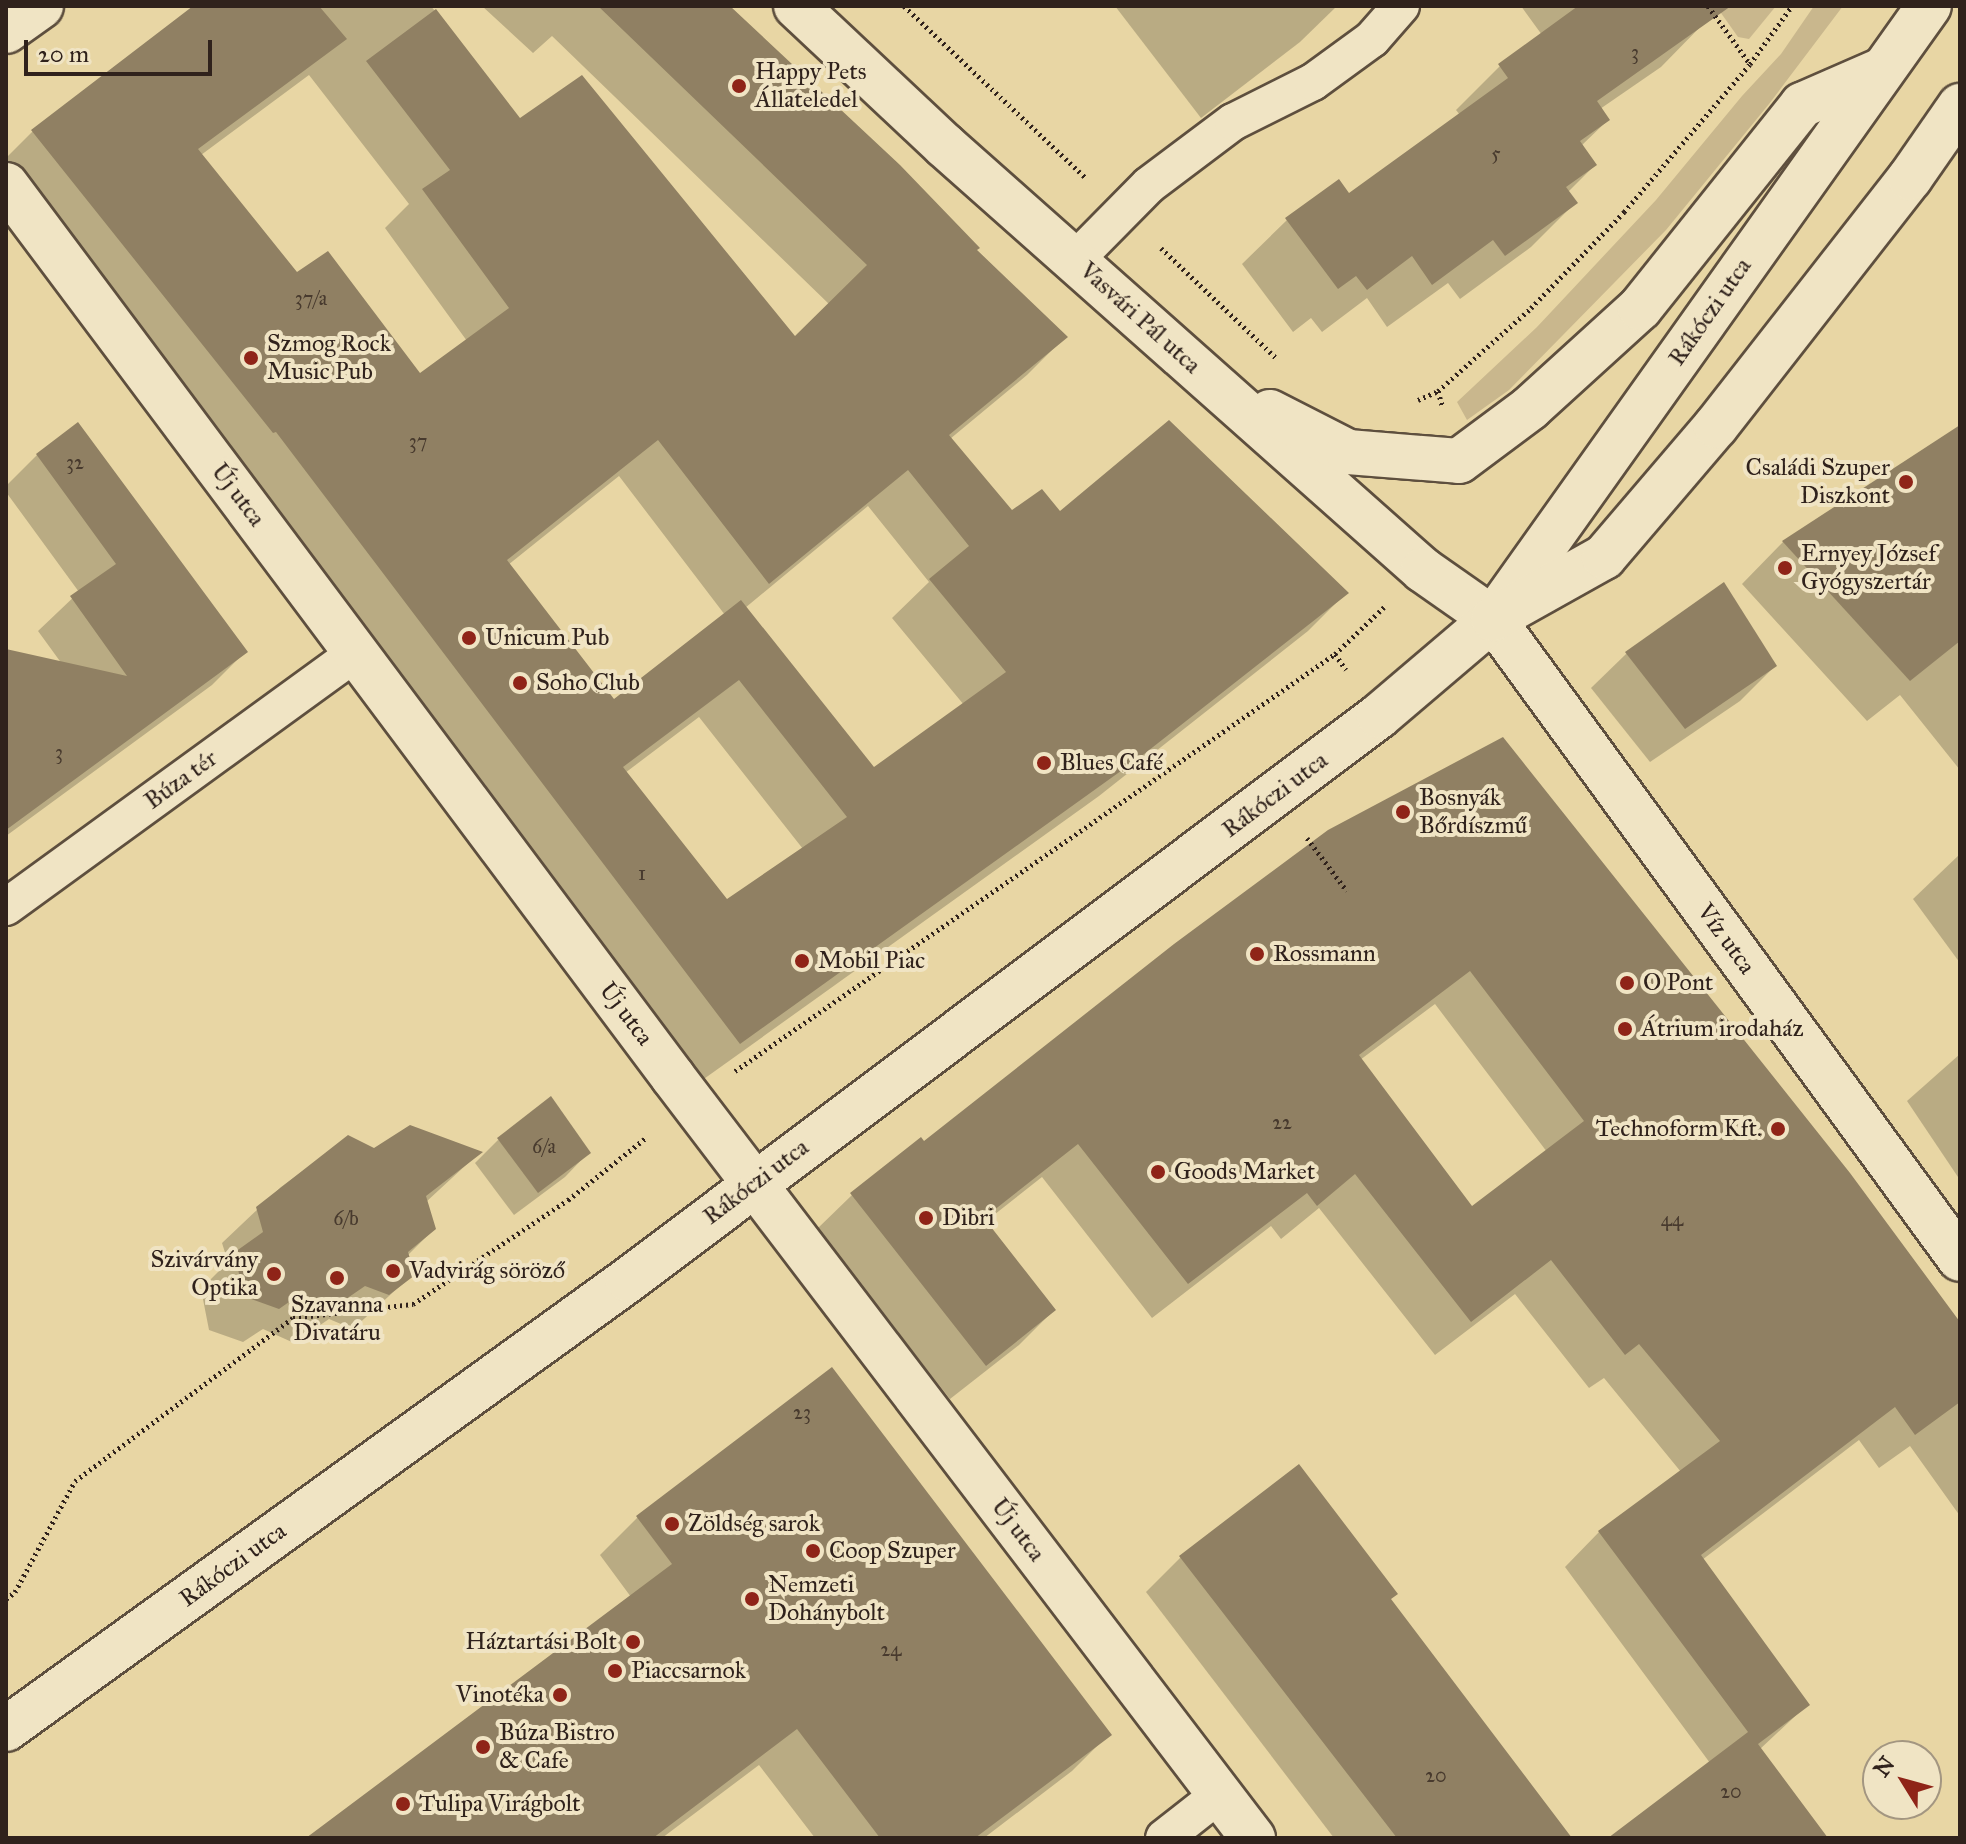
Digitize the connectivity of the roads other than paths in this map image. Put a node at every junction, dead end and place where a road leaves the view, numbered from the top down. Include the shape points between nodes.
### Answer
1 (41, 6) edge
2 (796, 6) edge
3 (1401, 6) edge
4 (1929, 6) edge
5 (6, 31) edge
6 (1880, 71) junction
7 (1960, 106) edge
8 (1960, 145) edge
9 (1910, 178) junction
10 (6, 185) edge
11 (1075, 260) junction
12 (1190, 363) junction
13 (1493, 619) junction
14 (356, 653) junction
15 (6, 907) edge
16 (755, 1181) junction
17 (1960, 1259) edge
18 (6, 1729) edge
19 (1220, 1794) junction
20 (1164, 1838) edge
21 (1253, 1838) edge

1 - 5 street
2 - 11 street, Vasvári Pál utca
3 - 11 lane via 1372,39 1313,82 1233,122 1173,166
4 - 6 street, Rákóczi utca
6 - 12 street via 1802,105 1640,308 1530,408 1459,461 1348,452
6 - 13 street, Rákóczi utca
7 - 9 street, Rákóczi utca
8 - 9 street
9 - 13 street, Rákóczi utca via 1716,426 1604,557
10 - 14 street, Új utca
11 - 12 street, Vasvári Pál utca
12 - 13 street, Vasvári Pál utca via 1423,570
13 - 16 street, Rákóczi utca via 1379,716
13 - 17 street, Víz utca
14 - 15 lane, Búza tér
14 - 16 street, Új utca
16 - 18 street, Rákóczi utca via 628,1280
16 - 19 street, Új utca
19 - 20 lane
19 - 21 street, Új utca

